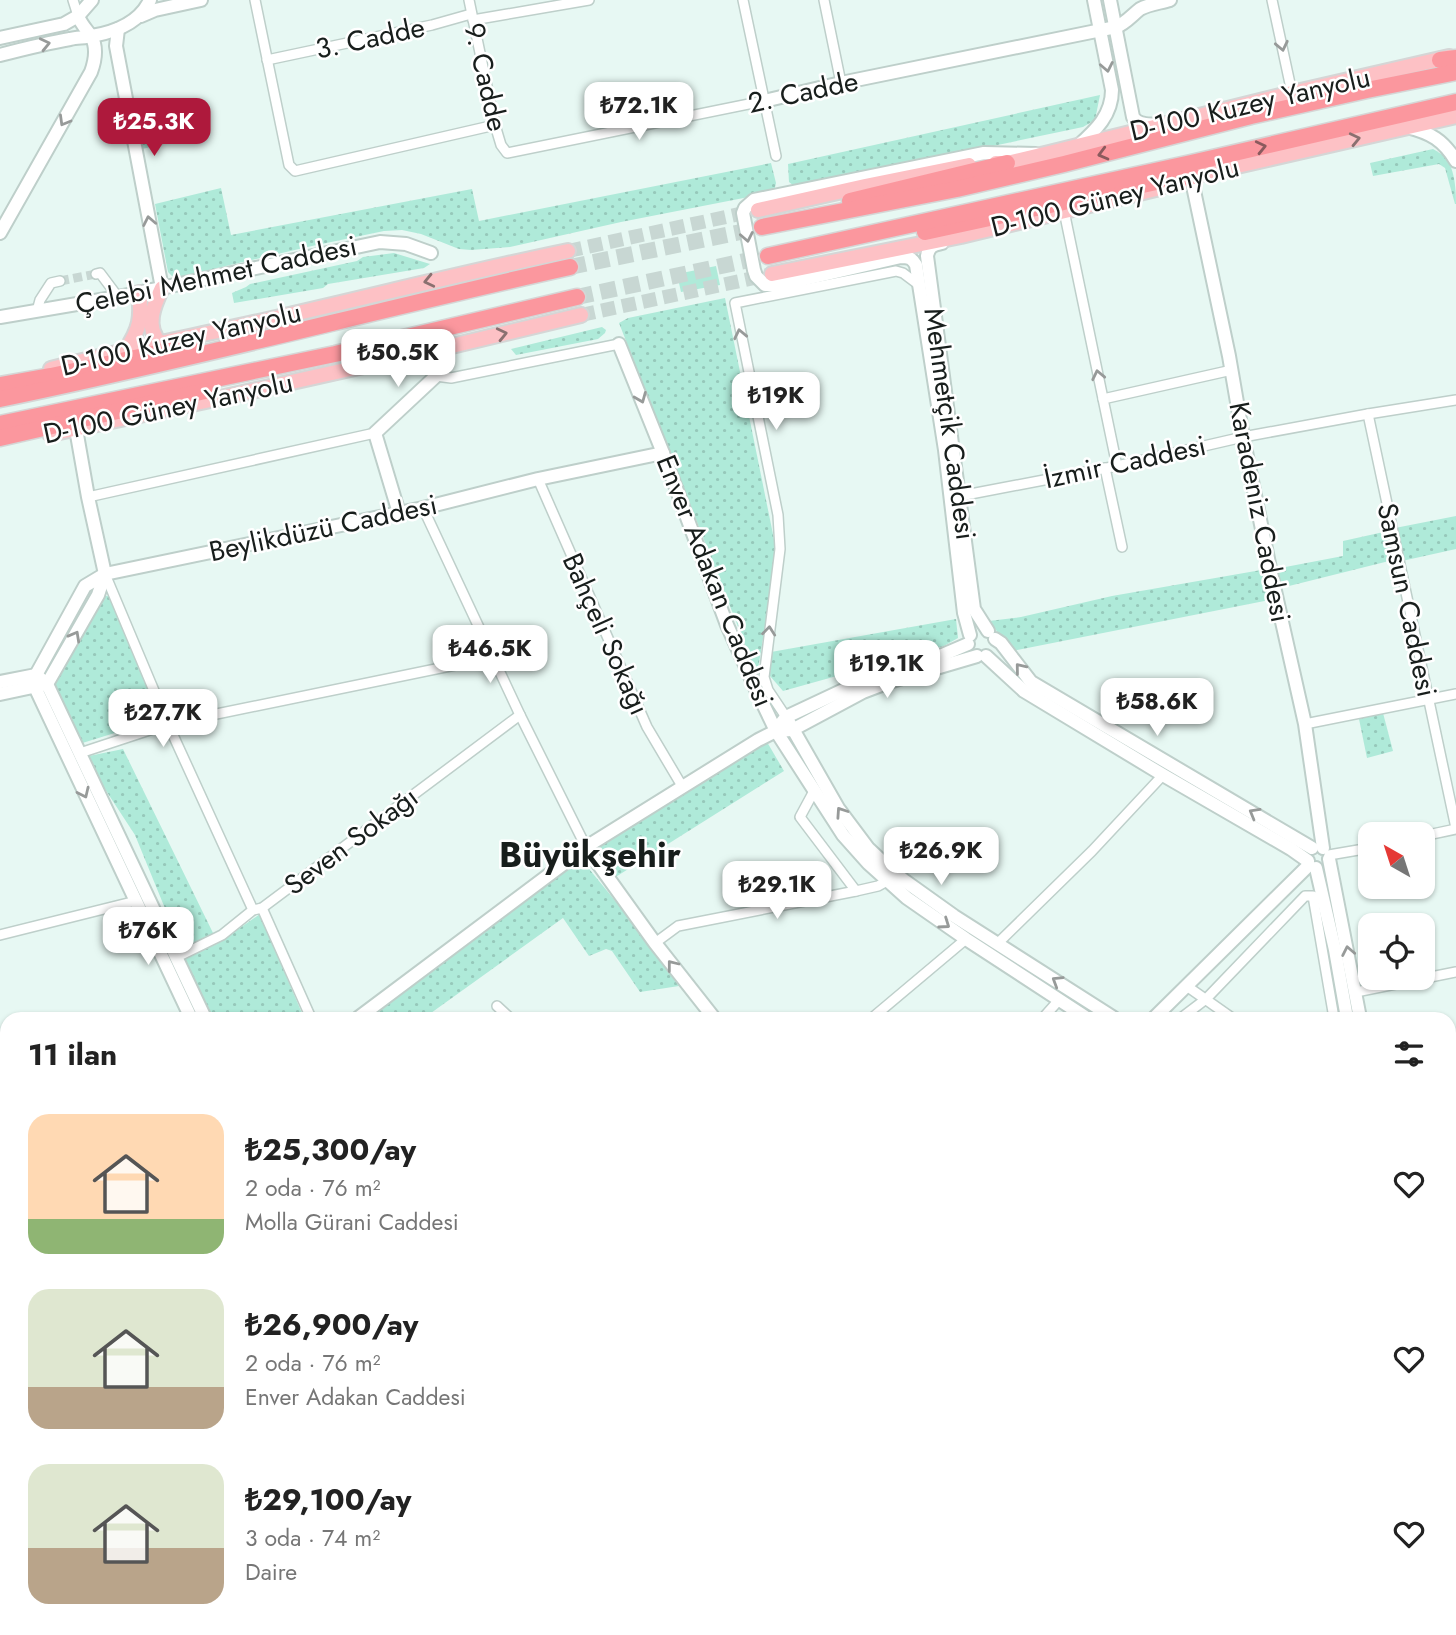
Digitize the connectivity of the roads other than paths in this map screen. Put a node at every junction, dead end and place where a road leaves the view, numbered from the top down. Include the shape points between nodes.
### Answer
1 (73, 0) edge
2 (92, 0) edge
3 (150, 0) edge
4 (201, 0) edge
5 (255, 0) edge
6 (469, 0) edge
7 (589, 0) edge
8 (743, 0) edge
9 (824, 0) edge
10 (1094, 0) edge
11 (1110, 0) edge
12 (1170, 0) edge
13 (1272, 0) edge
14 (78, 16) junction
15 (472, 17) junction
16 (138, 18) junction
17 (1116, 27) junction
18 (118, 29) junction
19 (1100, 30) junction
20 (0, 37) edge
21 (91, 37) junction
22 (0, 55) edge
23 (1451, 58) edge
24 (267, 60) junction
25 (1456, 72) edge
26 (841, 83) junction
27 (1292, 93) junction
28 (764, 101) junction
29 (1456, 102) edge
30 (1456, 116) edge
31 (495, 125) junction
32 (1157, 125) junction
33 (1407, 127) junction
34 (1079, 146) junction
35 (507, 153) joint
36 (1045, 154) junction
37 (776, 156) dead end
38 (1456, 161) edge
39 (1007, 163) junction
40 (1193, 176) junction
41 (758, 210) tunnel mouth
42 (1064, 211) junction
43 (785, 223) junction
44 (762, 227) tunnel mouth
45 (0, 233) edge
46 (961, 236) junction
47 (836, 241) junction
48 (568, 251) tunnel mouth
49 (432, 253) dead end
50 (768, 256) tunnel mouth
51 (570, 268) tunnel mouth
52 (96, 274) dead end
53 (772, 274) tunnel mouth
54 (919, 280) junction
55 (60, 281) tunnel mouth
56 (162, 288) junction
57 (139, 293) junction
58 (118, 297) junction
59 (577, 297) tunnel mouth
60 (422, 301) junction
61 (37, 311) junction
62 (581, 315) tunnel mouth
63 (0, 317) edge
64 (160, 343) junction
65 (619, 344) joint
66 (126, 350) junction
67 (435, 350) junction
68 (335, 354) junction
69 (1232, 370) junction
70 (436, 376) junction
71 (0, 384) edge
72 (1103, 398) junction
73 (0, 399) edge
74 (1456, 400) edge
75 (1368, 414) junction
76 (0, 424) edge
77 (76, 429) junction
78 (375, 433) junction
79 (1243, 437) junction
80 (0, 439) edge
81 (663, 453) junction
82 (1117, 466) junction
83 (1105, 468) junction
84 (538, 479) junction
85 (88, 497) junction
86 (956, 497) junction
87 (423, 508) junction
88 (399, 513) junction
89 (1122, 547) dead end
90 (105, 574) junction
91 (992, 635) junction
92 (969, 640) junction
93 (981, 656) junction
94 (494, 657) junction
95 (0, 682) edge
96 (39, 682) junction
97 (0, 694) edge
98 (1456, 694) edge
99 (1429, 699) junction
100 (520, 715) junction
101 (786, 717) junction
102 (168, 724) junction
103 (1305, 724) junction
104 (792, 730) junction
105 (776, 731) junction
106 (80, 752) junction
107 (67, 757) junction
108 (1163, 775) junction
109 (682, 786) junction
110 (814, 790) junction
111 (1456, 828) edge
112 (1435, 833) edge
113 (586, 847) junction
114 (1358, 849) edge
115 (1323, 853) junction
116 (1311, 865) junction
117 (887, 881) junction
118 (856, 891) junction
119 (142, 900) junction
120 (258, 909) junction
121 (0, 935) edge
122 (966, 939) junction
123 (655, 943) junction
124 (997, 944) junction
125 (177, 957) junction
126 (1456, 972) edge
127 (1188, 987) junction
128 (1356, 992) junction
129 (1206, 999) junction
130 (1059, 1000) junction
131 (497, 1006) dead end
132 (189, 1012) edge
133 (202, 1012) edge
134 (308, 1012) edge
135 (366, 1012) edge
136 (504, 1012) edge
137 (708, 1012) edge
138 (879, 1012) edge
139 (1049, 1012) edge
140 (1078, 1012) edge
141 (1105, 1012) edge
142 (1161, 1012) edge
143 (1189, 1012) edge
144 (1224, 1012) edge
145 (1333, 1012) edge
146 (1347, 1012) edge
147 (1359, 1012) edge

1 - 14 street
2 - 14 main road
3 - 16 main road
4 - 16 main road
5 - 24 street
6 - 15 street, 9. Cadde
7 - 15 street, 3. Cadde
8 - 28 street
9 - 26 street
10 - 19 main road
11 - 17 main road
12 - 17 main road via 1146,6
13 -> 27 street
14 - 20 main road
14 - 21 main road
15 - 24 street, 3. Cadde
15 - 31 street, 9. Cadde
16 - 18 main road
17 - 19 main road, 2. Cadde
17 - 32 main road via 1133,117 1141,124
18 - 21 main road
56 -> 18 main road via 116,46
19 - 26 main road, 2. Cadde
19 -> 34 main road via 1112,100 1104,120
22 -> 21 main road
21 -> 45 main road via 96,57 91,72
23 - 27 main road, D-100 Kuzey Yanyolu
24 - 31 street via 289,165 295,171
25 -> 43 highway via 1264,113 957,189
26 - 28 main road, 2. Cadde
27 - 32 main road, D-100 Kuzey Yanyolu
28 - 35 street, 2. Cadde
28 - 37 street
47 -> 29 highway
30 - 33 main road, D-100 Güney Yanyolu
31 - 35 street, 9. Cadde
32 - 34 main road, D-100 Kuzey Yanyolu
33 - 38 main road via 1430,134
40 -> 33 main road, D-100 Güney Yanyolu
34 - 36 main road, D-100 Kuzey Yanyolu
36 - 39 main road, D-100 Kuzey Yanyolu
36 -> 54 main road via 984,153 754,200 745,208 754,270 765,285 901,257 912,259
39 - 41 main road via 954,168
39 - 43 highway via 818,208
40 - 42 main road, D-100 Güney Yanyolu via 1155,190
40 - 47 highway via 876,242
40 - 69 main road, Karadeniz Caddesi
42 - 46 main road, D-100 Güney Yanyolu
72 -> 42 street
43 - 44 highway
46 - 53 main road, D-100 Güney Yanyolu
46 - 86 main road, Mehmetçik Caddesi via 933,245 927,256
47 - 50 highway
48 -> 64 main road, D-100 Kuzey Yanyolu
49 - 56 main road, Çelebi Mehmet Caddesi via 407,244 380,242
51 - 60 highway
52 - 58 street via 100,273
54 - 86 main road, Mehmetçik Caddesi
101 -> 54 street via 764,677 780,550 778,515 735,303 896,271
55 - 61 street via 51,283
56 - 57 main road, Çelebi Mehmet Caddesi
56 - 64 main road via 151,321
57 - 58 main road, Çelebi Mehmet Caddesi
57 - 66 main road via 140,323
58 - 61 main road, Çelebi Mehmet Caddesi
59 - 68 highway
60 - 71 highway via 361,308
60 - 73 highway
61 - 63 main road, Çelebi Mehmet Caddesi
67 -> 62 main road, D-100 Güney Yanyolu
64 - 66 main road, D-100 Kuzey Yanyolu
65 - 70 street via 451,379
65 -> 81 main road, Enver Adakan Caddesi
66 - 71 main road, D-100 Kuzey Yanyolu
67 - 70 main road
67 - 77 main road, D-100 Güney Yanyolu
68 - 76 highway
68 - 80 highway via 269,375
69 - 72 street
69 - 79 main road, Karadeniz Caddesi
70 - 78 main road
72 - 82 street
74 - 75 street, İzmir Caddesi
75 - 79 street, İzmir Caddesi
75 - 99 street, Samsun Caddesi
77 - 80 main road, D-100 Güney Yanyolu
77 - 85 main road
78 - 85 street
78 - 88 main road
79 - 82 street, İzmir Caddesi
79 - 103 main road, Karadeniz Caddesi
81 - 84 main road, Beylikdüzü Caddesi
81 - 105 main road, Enver Adakan Caddesi via 727,625
82 - 83 street, İzmir Caddesi
83 - 86 street, İzmir Caddesi
83 - 89 street
84 - 87 main road, Beylikdüzü Caddesi
84 - 109 street, Bahçeli Sokağı via 647,727
85 - 90 main road
86 - 91 main road, Mehmetçik Caddesi via 974,609
86 - 92 main road, Mehmetçik Caddesi
87 - 88 main road, Beylikdüzü Caddesi
87 - 94 street
88 - 90 main road, Beylikdüzü Caddesi
90 - 96 main road, Beylikdüzü Caddesi via 85,586
90 - 102 street
91 - 92 main road via 981,629
91 - 93 main road via 993,650
115 -> 91 main road, Mehmetçik Caddesi via 1031,682
92 - 93 main road via 971,652
92 - 101 main road via 940,656 869,678
93 - 104 main road via 863,692
93 - 108 main road via 1024,691
94 - 100 street
94 - 102 street
95 - 96 main road
96 - 97 main road
96 - 106 main road
96 - 107 main road
98 - 99 street
99 - 103 street
99 - 111 street, Samsun Caddesi
100 - 113 street
100 - 120 street, Seven Sokağı
101 - 104 main road, Enver Adakan Caddesi
101 - 105 main road
102 - 106 street
102 - 120 street
103 - 115 main road, Karadeniz Caddesi
104 - 105 main road
124 -> 104 main road, Enver Adakan Caddesi via 905,881 868,848 838,808
105 - 109 main road
105 - 110 main road, Enver Adakan Caddesi
106 - 107 main road
106 - 119 main road
107 -> 119 main road
108 - 116 main road
108 - 124 street
109 - 113 main road
110 - 117 main road, Enver Adakan Caddesi via 848,841
110 - 118 street via 800,817
111 - 112 street
113 - 123 main road
113 - 135 main road
114 - 115 street
115 - 116 main road via 1323,867
115 - 116 main road via 1308,854
128 -> 115 main road, Karadeniz Caddesi
116 - 127 main road
116 - 146 main road
117 - 118 street
117 -> 122 main road, Enver Adakan Caddesi
118 - 123 street via 678,926
119 - 121 street
119 - 125 main road
119 - 132 main road
120 - 125 street, Seven Sokağı via 222,935
120 - 134 street
122 - 130 main road, Enver Adakan Caddesi
122 - 138 street
137 -> 123 main road
141 -> 124 main road, Enver Adakan Caddesi
125 - 133 main road
126 - 128 street
127 - 129 street
127 - 142 main road
128 - 147 main road, Karadeniz Caddesi
129 - 143 street
129 - 144 street
129 - 145 street via 1305,896 1312,896
130 - 139 street
130 - 140 main road, Enver Adakan Caddesi
131 - 136 street

